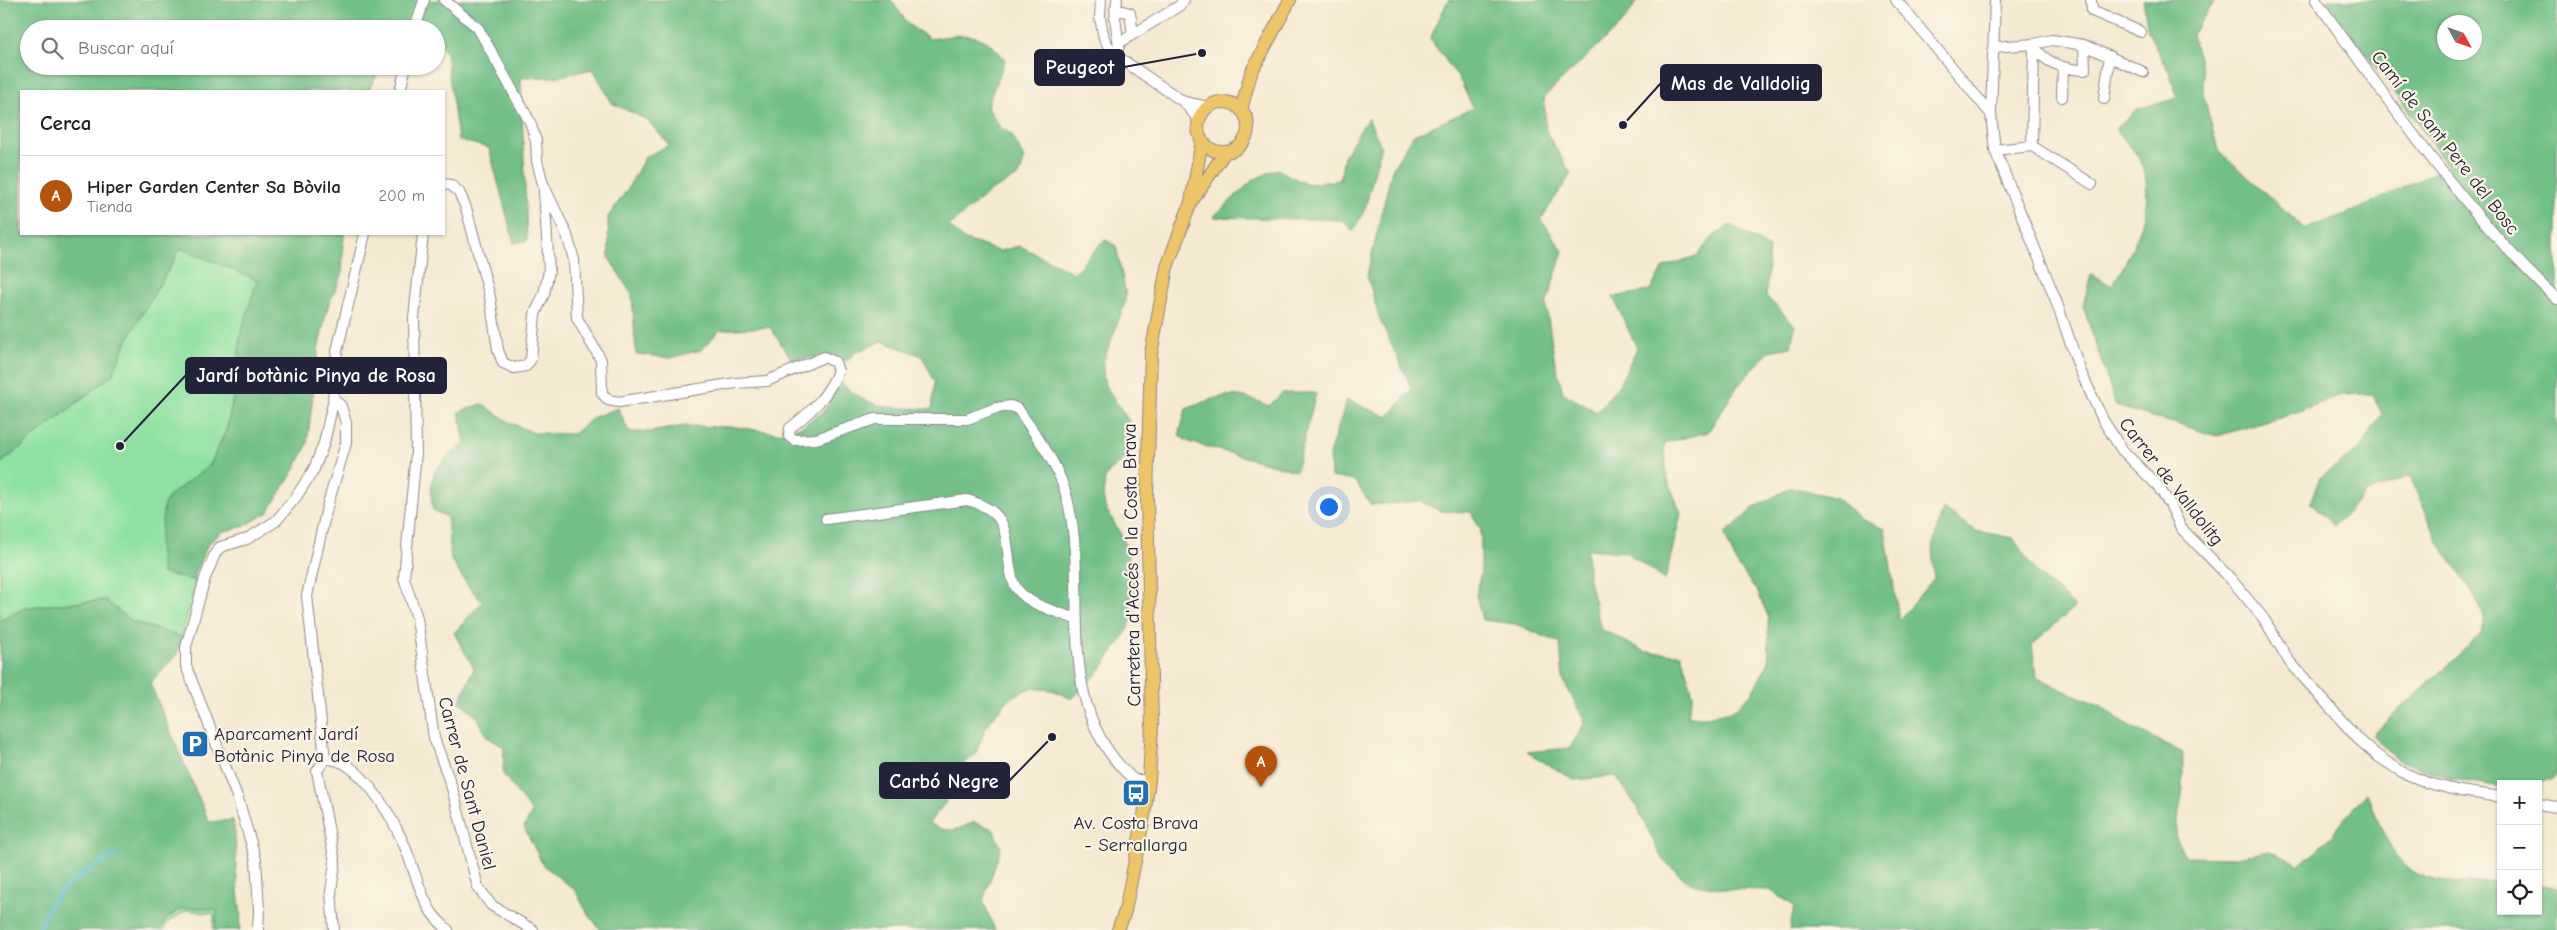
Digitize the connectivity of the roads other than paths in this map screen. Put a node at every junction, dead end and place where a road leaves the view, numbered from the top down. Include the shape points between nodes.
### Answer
1 (424, 0) edge
2 (444, 0) edge
3 (1101, 0) edge
4 (1184, 0) edge
5 (1290, 0) edge
6 (1896, 0) edge
7 (1995, 0) edge
8 (2091, 0) edge
9 (2316, 0) edge
10 (1116, 5) edge
11 (418, 20) edge
12 (2141, 32) dead end
13 (1133, 34) junction
14 (1104, 38) junction
15 (1119, 43) junction
16 (2034, 44) junction
17 (2084, 45) junction
18 (1994, 47) junction
19 (2110, 56) junction
20 (1120, 58) junction
21 (2063, 68) junction
22 (2143, 72) dead end
23 (1251, 73) junction
24 (404, 75) edge
25 (400, 90) edge
26 (2062, 97) dead end
27 (2104, 99) dead end
28 (1184, 102) junction
29 (1224, 102) junction
30 (1209, 106) junction
31 (1242, 110) junction
32 (1991, 114) junction
33 (1199, 120) junction
34 (1202, 141) junction
35 (2032, 146) junction
36 (1995, 150) junction
37 (1225, 152) junction
38 (445, 184) edge
39 (544, 184) junction
40 (2092, 184) dead end
41 (1191, 202) junction
42 (365, 235) edge
43 (423, 235) edge
44 (2557, 299) edge
45 (333, 398) junction
46 (826, 519) dead end
47 (1075, 619) junction
48 (325, 760) junction
49 (1149, 780) junction
50 (2497, 797) edge
51 (2542, 804) edge
52 (2557, 806) edge
53 (258, 930) edge
54 (334, 930) edge
55 (448, 930) edge
56 (533, 930) edge
57 (1118, 930) edge

1 - 11 street
2 - 39 street via 478,28 516,94 536,141
3 - 14 street
4 - 13 street via 1180,6
5 - 23 main road
6 - 32 street
7 - 18 street, Carrer de Valldolitg
8 - 12 street via 2092,11
9 - 44 street, Camí de Sant Pere del Bosc via 2436,164 2500,242
10 - 13 street via 1130,13
10 - 15 street
13 - 15 street
14 - 15 street
14 - 20 street via 1112,53
15 - 20 street
16 - 17 street via 2052,40
16 - 18 street
16 - 21 street via 2038,54
16 - 35 street
17 - 19 street
17 - 21 street via 2085,70
18 - 32 street, Carrer de Valldolitg
19 - 22 street
19 - 27 street
20 - 28 street
21 - 26 street
23 - 29 main road
23 - 31 main road
24 - 25 street
28 - 30 street
28 - 33 street
29 - 30 main road
29 - 31 main road
30 - 33 main road
31 - 37 main road via 1248,124 1246,137 1238,147
32 - 36 street, Carrer de Valldolitg
33 - 34 main road
34 - 37 main road via 1211,149
34 - 41 main road, Carretera d'Accés a la Costa Brava
35 - 36 street
35 - 40 street
36 - 50 street, Carrer de Valldolitg via 2055,298 2080,370 2103,420 2122,450 2157,485 2181,528 2258,611 2289,661 2358,739 2379,757 2428,783
37 - 41 main road, Carretera d'Accés a la Costa Brava
38 - 39 street via 460,192 490,297 498,350 503,363 514,368 526,366 531,359 535,314 549,271
39 - 47 street via 567,235 574,260 577,318 601,360 602,393 608,400 619,402 767,381 824,357 835,362 838,371 832,386 814,410 790,428 789,436 795,440 816,439 875,420 967,418 996,408 1011,406 1018,409 1061,475 1068,500 1076,548
41 - 49 main road, Carretera d'Accés a la Costa Brava via 1168,267 1150,354 1147,422 1152,726
42 - 45 street via 336,351
43 - 56 street, Carrer de Sant Daniel via 414,318 414,472 404,578 418,618 434,738 452,788 478,887 491,905
45 - 48 street via 341,406 346,423 346,443 327,507 307,596
45 - 53 street via 324,443 314,469 296,497 276,521 247,539 220,547 215,554 186,647 186,666 238,800 256,860
46 - 47 street via 967,500 983,505 998,514 1017,589 1033,602
47 - 49 street via 1082,687 1096,733 1115,763 1134,780
48 - 54 street via 317,771 335,862 331,892
48 - 55 street via 334,759 345,764 361,777 377,798 401,837 432,913
49 - 57 main road, Carretera d'Accés a la Costa Brava via 1126,911
51 - 52 street

